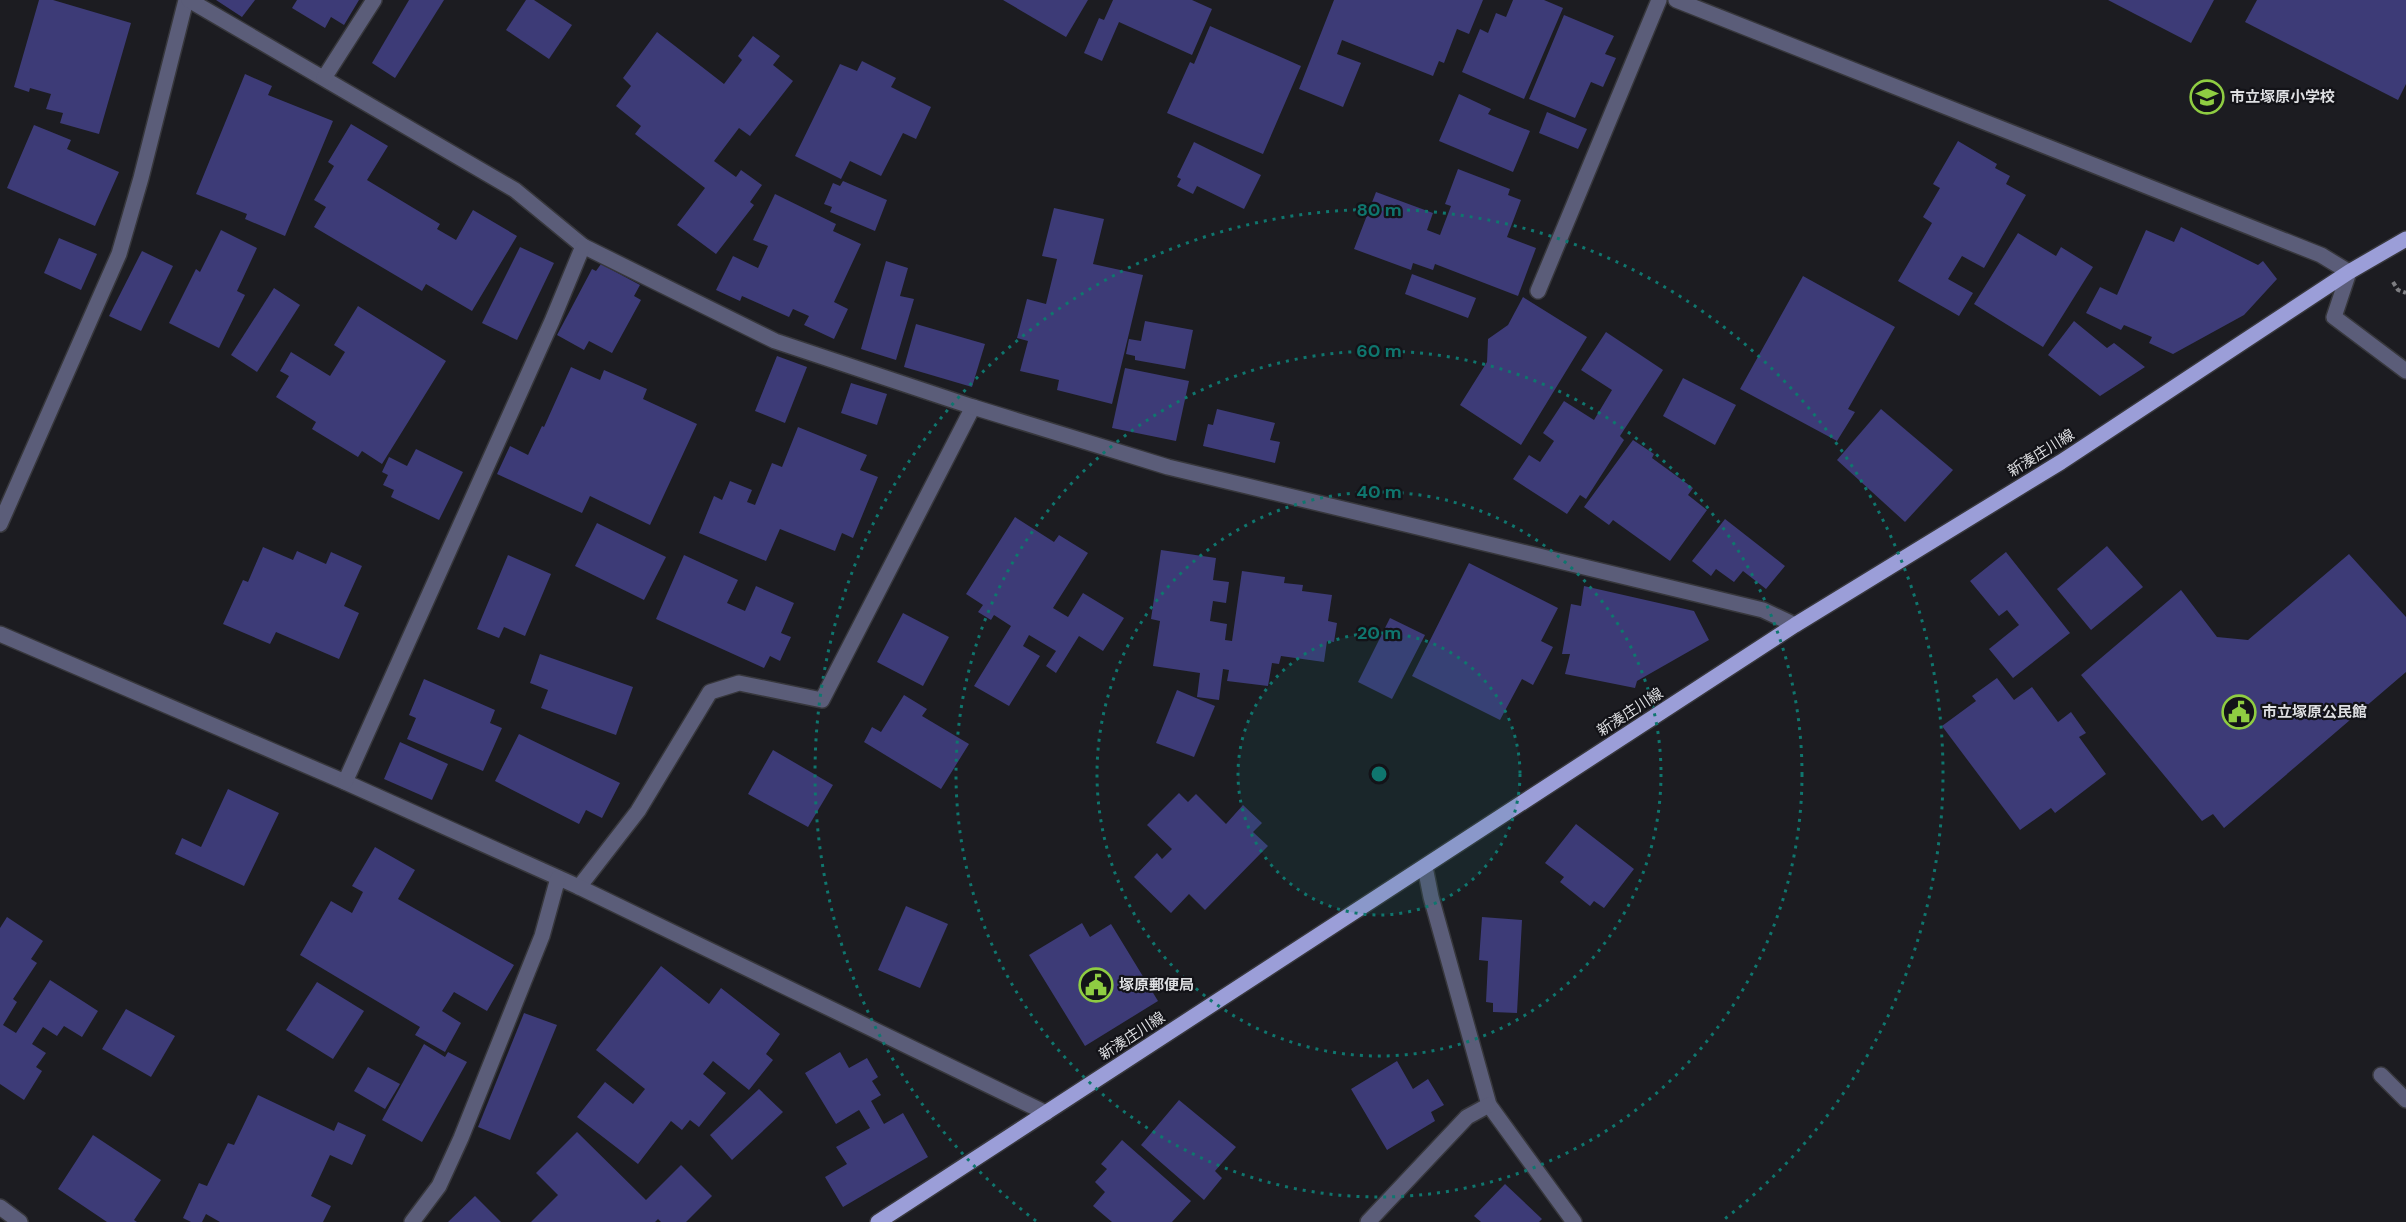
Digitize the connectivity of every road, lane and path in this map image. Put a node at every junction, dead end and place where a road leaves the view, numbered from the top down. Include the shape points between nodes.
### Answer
1 (187, 0) edge
2 (374, 0) edge
3 (1659, 0) edge
4 (1676, 0) edge
5 (324, 78) junction
6 (2406, 239) edge
7 (583, 246) junction
8 (2349, 272) junction
9 (1538, 291) dead end
10 (2406, 371) edge
11 (973, 407) junction
12 (0, 524) edge
13 (1795, 625) junction
14 (0, 634) edge
15 (345, 782) junction
16 (1425, 867) junction
17 (558, 878) junction
18 (579, 887) junction
19 (2382, 1075) dead end
20 (2406, 1100) edge
21 (1489, 1105) junction
22 (1046, 1113) junction
23 (0, 1207) edge
24 (20, 1222) edge
25 (412, 1222) edge
26 (878, 1222) edge
27 (1368, 1222) edge
28 (1574, 1222) edge

1 - 5 street
1 - 12 street via 119,254
2 - 5 street
3 - 9 street
4 - 8 street via 2321,255
5 - 7 street via 515,190
6 - 8 main road, 新湊庄川線
7 - 11 street via 776,341
7 - 15 street
8 - 10 street via 2334,317
8 - 13 main road, 新湊庄川線 via 2061,462
11 - 13 street via 1168,467 1763,610
11 - 18 street via 822,700 740,682 710,692 638,811
13 - 16 main road, 新湊庄川線
14 - 15 street
15 - 17 street
16 - 21 street
16 - 22 main road, 新湊庄川線
17 - 18 street
17 - 25 street via 542,936 460,1138 439,1186
18 - 22 street
19 - 20 street
21 - 27 street via 1467,1117
21 - 28 street
22 - 26 main road, 新湊庄川線
23 - 24 street

